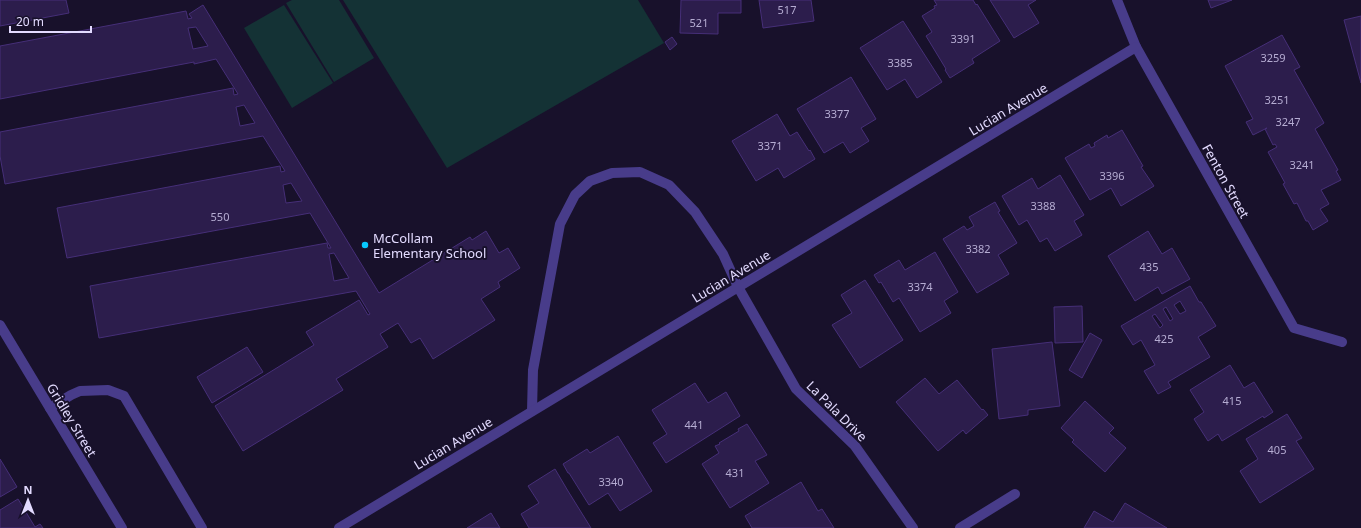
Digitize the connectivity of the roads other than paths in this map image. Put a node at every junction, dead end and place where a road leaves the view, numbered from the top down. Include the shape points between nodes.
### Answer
1 (1116, 0) edge
2 (1136, 47) junction
3 (738, 287) junction
4 (0, 325) edge
5 (1342, 342) dead end
6 (50, 408) junction
7 (532, 411) junction
8 (1015, 494) dead end
9 (122, 528) edge
10 (202, 528) edge
11 (339, 528) edge
12 (913, 528) edge
13 (960, 528) edge

1 - 2 street, Fenton Street
2 - 3 street, Lucian Avenue
2 - 5 street, Fenton Street via 1294,328
3 - 7 street, Lucian Avenue
3 - 7 street, La Pala Drive via 723,254 695,212 669,185 640,172 612,173 590,181 576,195 560,224 533,370
3 - 12 street, La Pala Drive via 796,389 855,446
4 - 6 street, Gridley Street
6 - 9 street, Gridley Street
6 - 10 street via 80,391 108,390 124,396
7 - 11 street, Lucian Avenue
8 - 13 street

